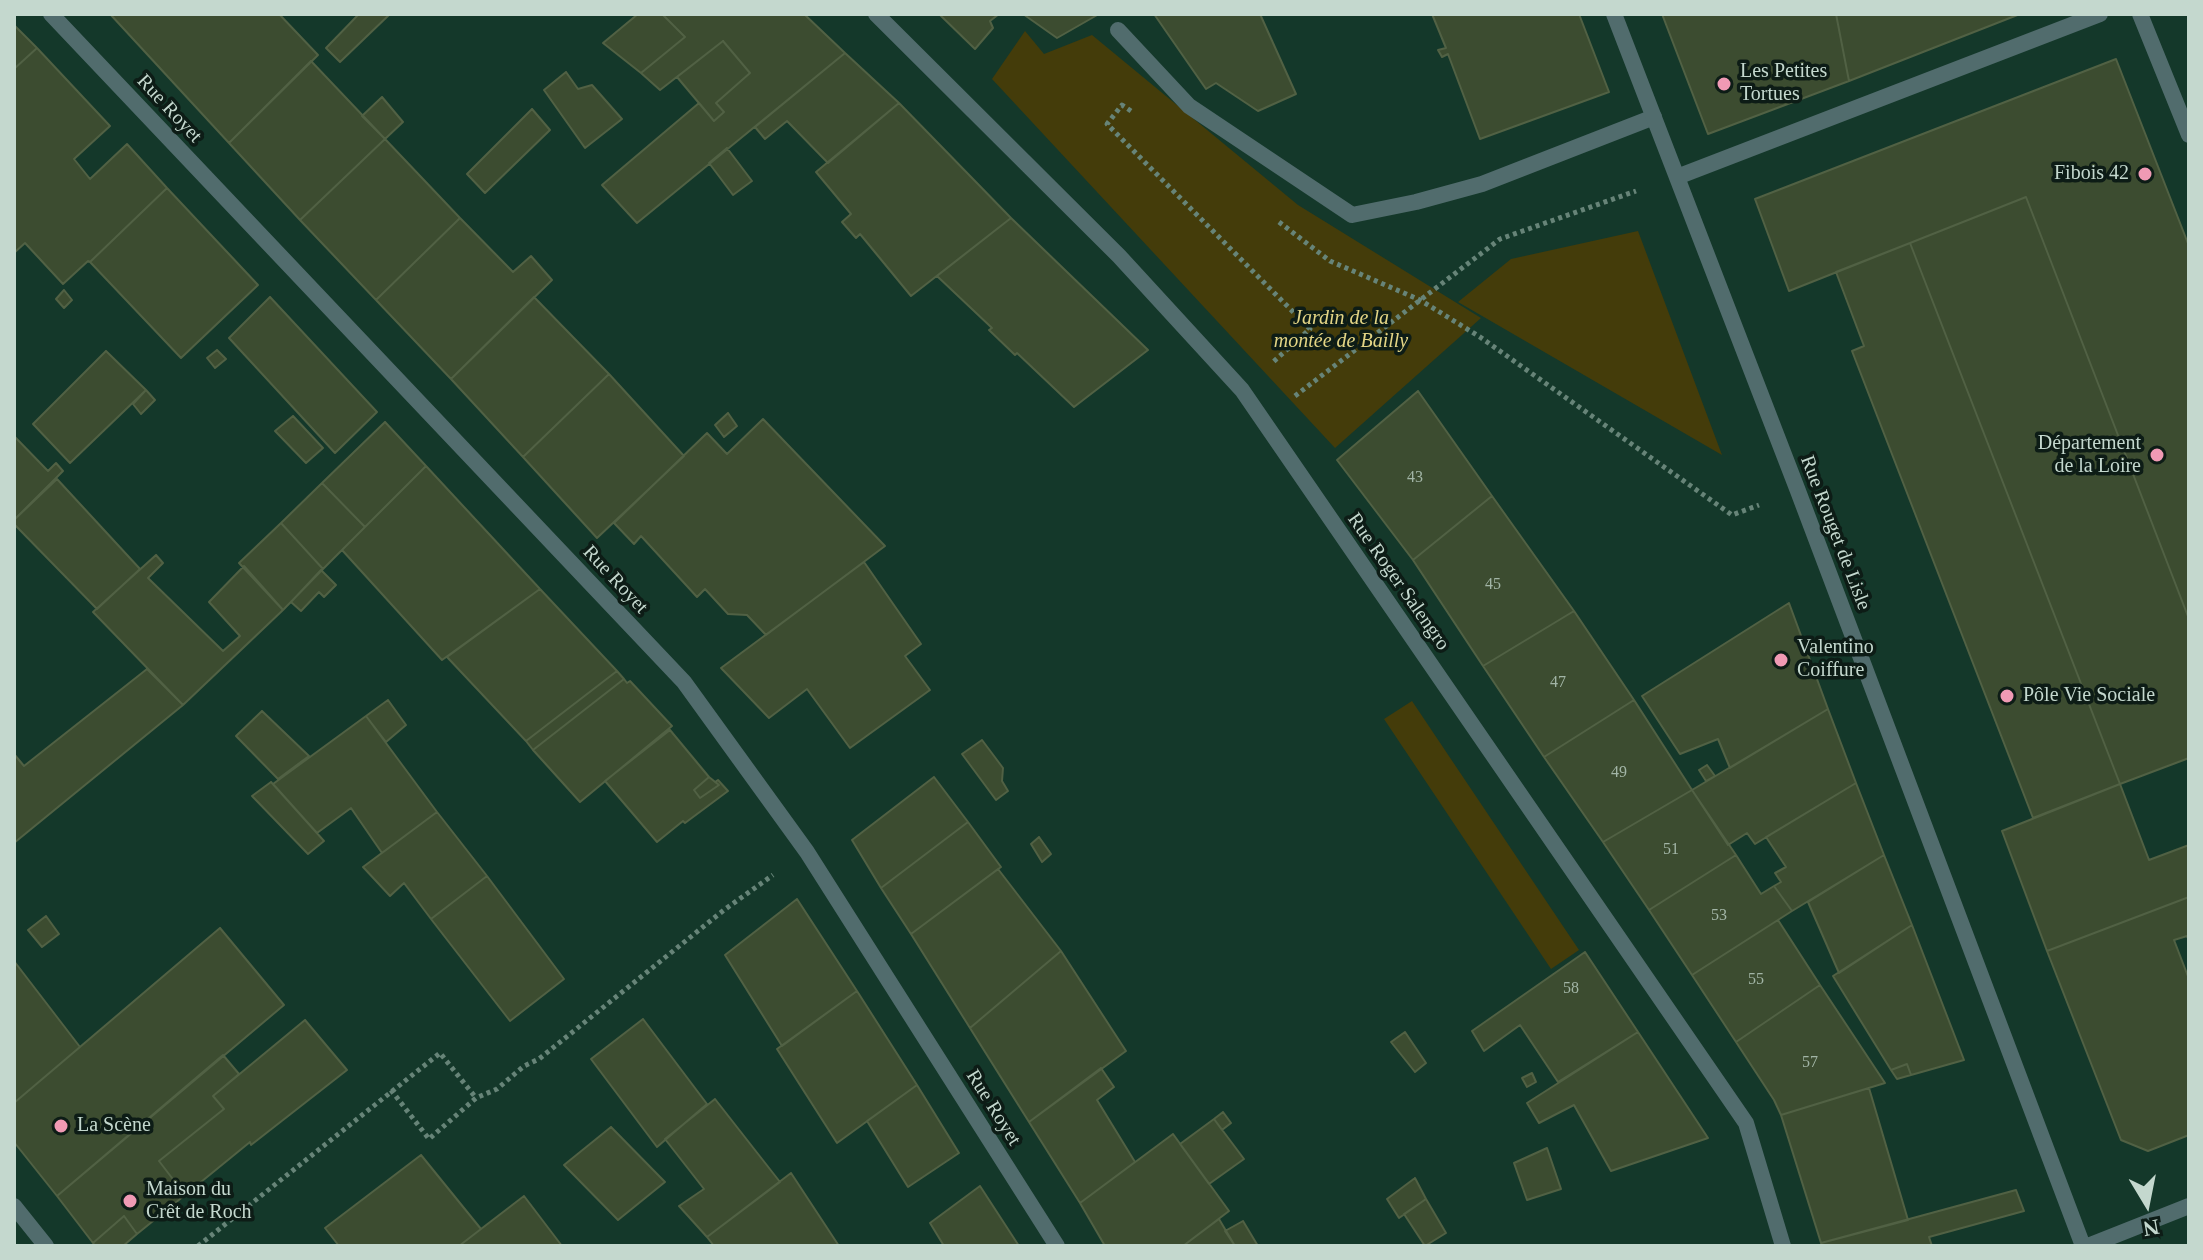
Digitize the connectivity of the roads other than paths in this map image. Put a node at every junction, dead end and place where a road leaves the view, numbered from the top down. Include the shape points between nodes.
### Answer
1 (51, 14) edge
2 (876, 14) edge
3 (1614, 14) edge
4 (2100, 14) edge
5 (2140, 14) edge
6 (1118, 30) dead end
7 (1654, 117) junction
8 (2189, 135) edge
9 (1677, 177) junction
10 (14, 1206) edge
11 (2189, 1206) edge
12 (46, 1246) edge
13 (1057, 1246) edge
14 (1783, 1246) edge
15 (2086, 1246) edge

1 - 13 street, Rue Royet via 684,682 807,852
2 - 14 street, Rue Roger Salengro via 1119,256 1242,390 1746,1123
3 - 7 street, Rue Rouget de Lisle
4 - 9 street
5 - 8 street
6 - 7 street via 1189,106 1352,215 1482,184
7 - 9 street, Rue Rouget de Lisle
9 - 15 street, Rue Rouget de Lisle
10 - 12 street
11 - 15 street

